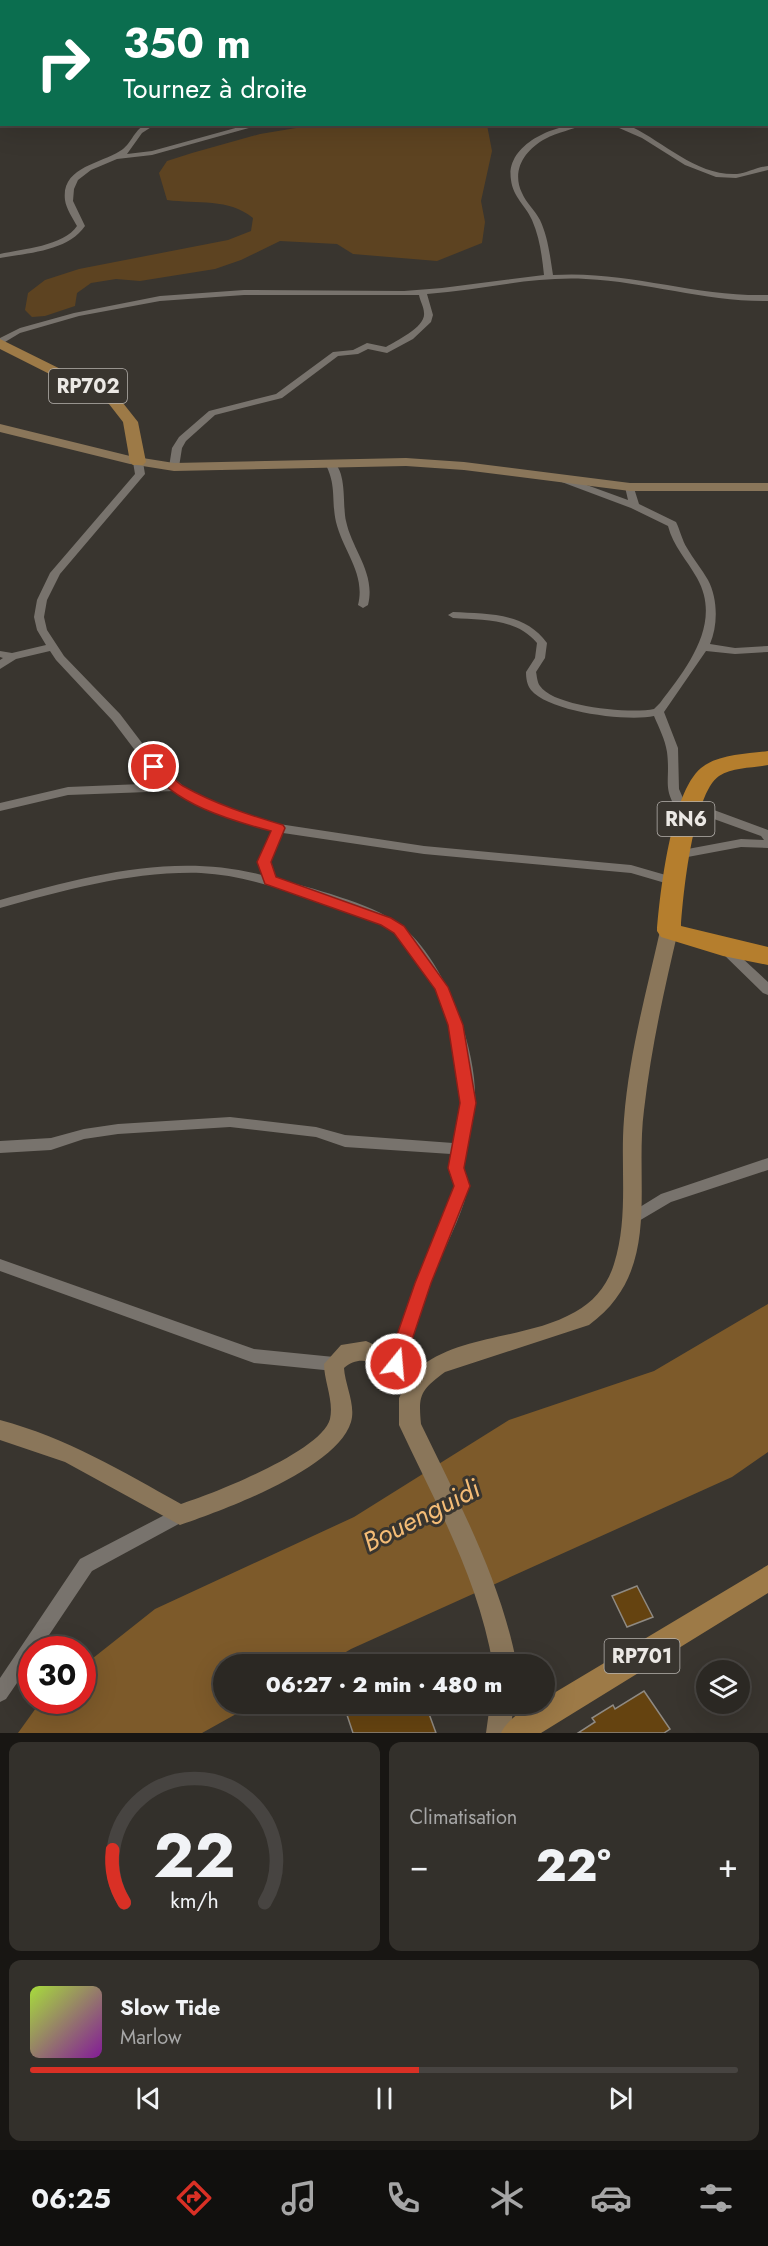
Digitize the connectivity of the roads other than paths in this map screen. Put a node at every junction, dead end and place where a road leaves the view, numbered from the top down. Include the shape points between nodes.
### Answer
1 (149, 126) edge
2 (253, 126) edge
3 (571, 126) edge
4 (619, 126) edge
5 (110, 158) junction
6 (768, 168) edge
7 (0, 255) edge
8 (549, 277) junction
9 (422, 292) junction
10 (768, 298) edge
11 (0, 342) edge
12 (0, 428) edge
13 (138, 462) junction
14 (330, 463) junction
15 (174, 468) junction
16 (562, 479) junction
17 (630, 487) junction
18 (768, 487) edge
19 (634, 506) junction
20 (363, 605) dead end
21 (453, 615) dead end
22 (53, 647) junction
23 (703, 647) junction
24 (768, 649) edge
25 (0, 654) edge
26 (12, 656) junction
27 (0, 666) edge
28 (658, 712) junction
29 (768, 758) edge
30 (174, 787) junction
31 (0, 807) edge
32 (689, 810) junction
33 (279, 828) junction
34 (768, 837) edge
35 (768, 844) edge
36 (676, 855) junction
37 (264, 862) junction
38 (249, 877) junction
39 (270, 880) junction
40 (672, 881) junction
41 (0, 904) edge
42 (669, 931) junction
43 (723, 947) junction
44 (768, 956) edge
45 (768, 990) edge
46 (0, 1146) edge
47 (459, 1149) junction
48 (768, 1164) edge
49 (632, 1219) junction
50 (0, 1265) edge
51 (334, 1364) junction
52 (396, 1364) junction
53 (421, 1376) junction
54 (0, 1430) edge
55 (180, 1515) junction
56 (768, 1578) edge
57 (504, 1654) edge
58 (0, 1693) edge
59 (501, 1714) edge
60 (498, 1733) edge
61 (515, 1733) edge

1 - 5 street via 136,133 128,149
2 - 5 street via 152,153
3 - 8 street via 549,134 518,155 515,163 513,178 537,221
4 - 6 street via 640,133 710,173 737,176
5 - 7 street via 82,171 71,187 69,201 81,226 78,234 60,242
8 - 9 street
8 - 10 street via 601,277 712,296
9 - 11 street via 270,291 126,302 16,331
9 - 15 street via 429,315 427,322 410,337 387,350 369,346 336,354 279,396 212,413 182,439
11 - 13 main road, RP702 via 114,401 130,422
12 - 13 main road
13 - 15 main road
13 - 22 street via 140,474 55,573 45,590 39,617
14 - 15 main road
14 - 16 main road via 431,464
14 - 20 street via 340,483 339,508 347,544 365,578 367,592
16 - 17 main road
16 - 19 street
17 - 18 main road
17 - 19 street
19 - 23 street via 673,524 680,549 702,579 710,602 708,635
21 - 28 street via 514,622 531,628 542,643 540,658 531,672 535,688 542,693 590,709 629,716
22 - 26 street
22 - 30 street
23 - 24 street via 735,651
23 - 28 street
25 - 26 street
26 - 27 street
28 - 32 street via 672,748 671,791 675,801
29 - 32 highway, RN6 via 712,771
30 - 31 street via 68,791
30 - 33 street via 209,805
32 - 34 street
32 - 36 highway, RN6
33 - 37 street
33 - 40 street via 424,850 631,869
35 - 36 street via 741,843
36 - 40 highway, RN6
37 - 38 street
37 - 39 street
38 - 39 street
38 - 41 street via 200,869 129,873
39 - 47 street via 386,921 411,943 441,987 456,1025 468,1103
40 - 42 highway, RN6
42 - 43 highway
42 - 49 main road via 643,1045 633,1128
43 - 44 highway
43 - 45 street
46 - 47 street via 51,1144 118,1129 230,1122 316,1132 345,1142
47 - 52 street via 456,1168 462,1186 460,1193 423,1283
48 - 49 street via 666,1197
49 - 53 main road via 629,1252 599,1307 579,1321 447,1361
50 - 51 street via 254,1356
51 - 52 main road via 348,1351 357,1350 366,1350
51 - 55 main road via 341,1420 332,1439 320,1450 244,1490
52 - 53 main road
53 - 57 main road via 409,1397 410,1425 487,1589
54 - 55 main road via 63,1449
55 - 58 street via 86,1565
56 - 61 main road, RP701
59 - 60 main road

